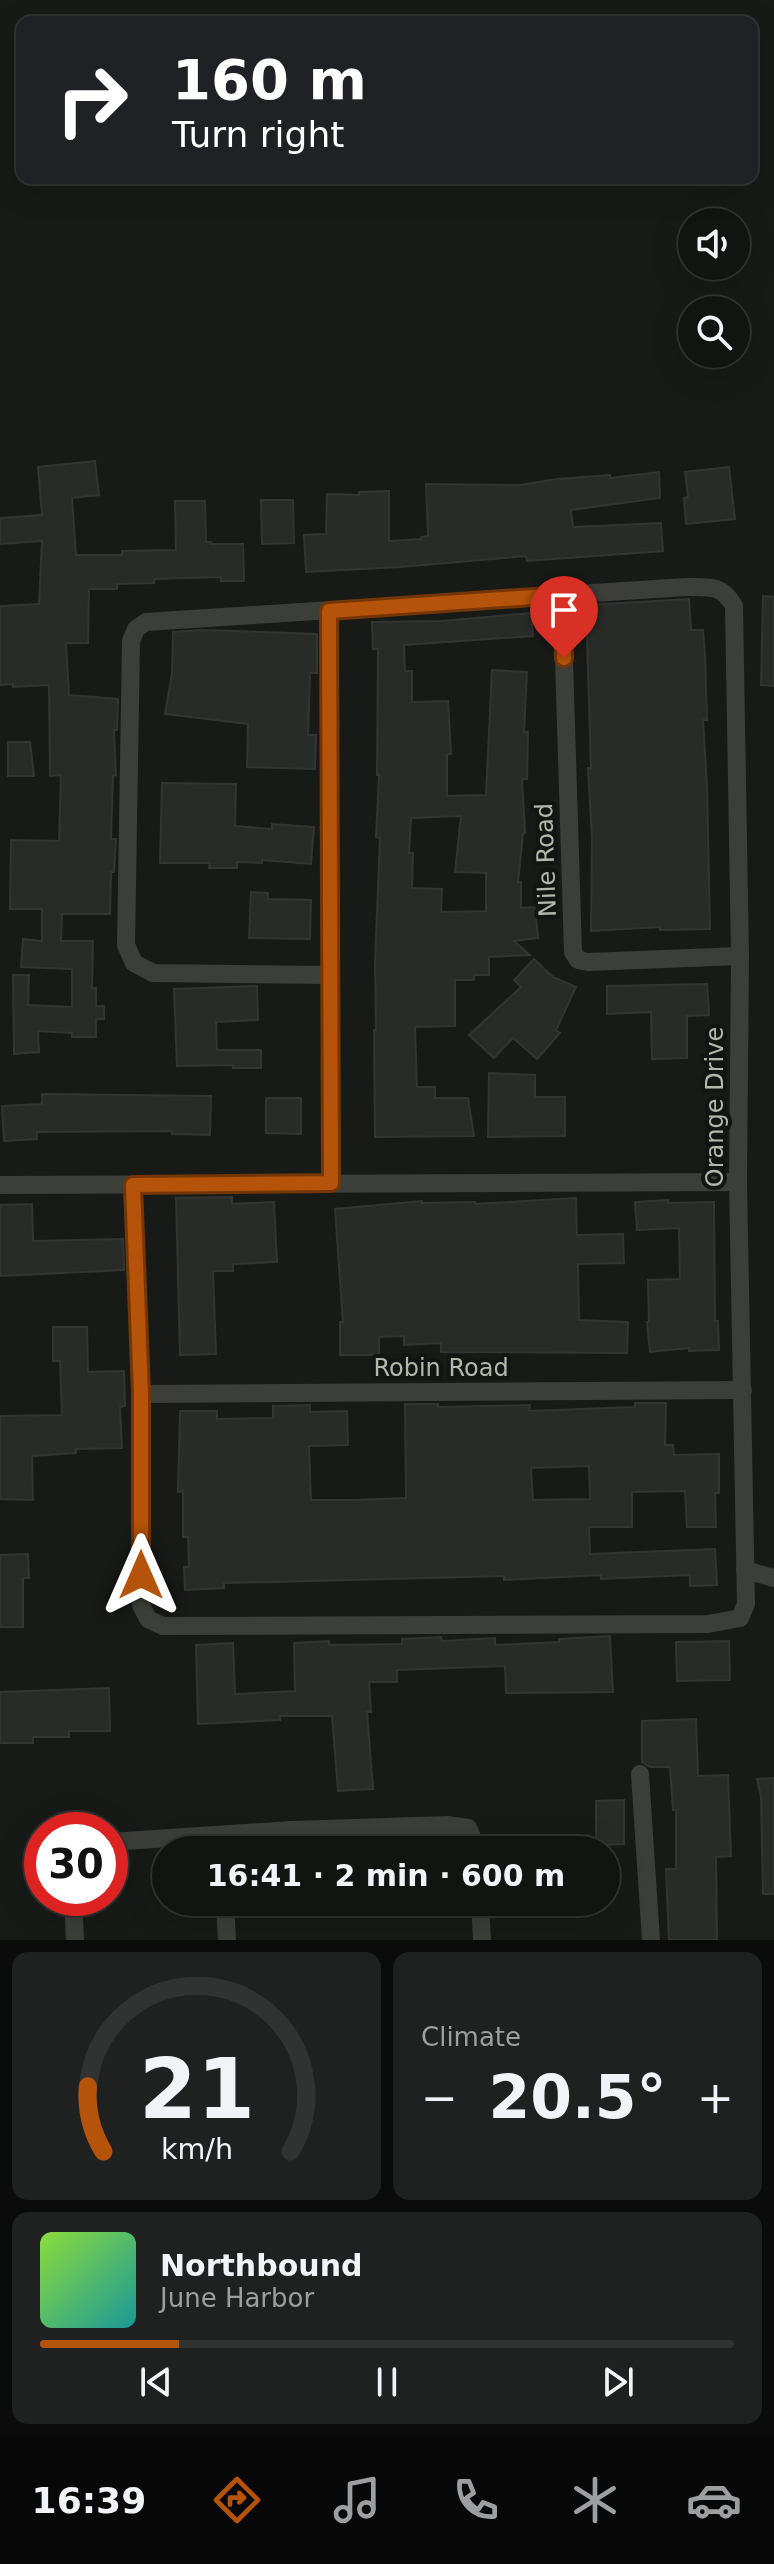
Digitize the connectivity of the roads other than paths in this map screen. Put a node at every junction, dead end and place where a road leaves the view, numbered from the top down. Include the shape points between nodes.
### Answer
1 (562, 595) junction
2 (329, 611) junction
3 (740, 956) junction
4 (331, 975) junction
5 (738, 1182) junction
6 (331, 1183) junction
7 (0, 1185) edge
8 (133, 1185) junction
9 (743, 1390) junction
10 (141, 1394) junction
11 (745, 1570) junction
12 (774, 1578) edge
13 (640, 1774) dead end
14 (301, 1836) edge
15 (472, 1836) edge
16 (128, 1842) edge
17 (152, 1842) edge
18 (74, 1916) edge
19 (226, 1916) edge
20 (481, 1916) edge
21 (75, 1940) edge
22 (227, 1940) edge
23 (482, 1940) edge
24 (651, 1940) edge

1 - 2 street
1 - 3 street, Nile Road via 573,952 588,962
1 - 3 street, Orange Drive via 714,587 722,589 734,606
2 - 4 street
2 - 4 street via 146,622 136,629 131,641 126,945 134,963 153,973
3 - 5 street, Orange Drive
4 - 6 street
5 - 6 street
5 - 9 street, Orange Drive
6 - 8 street
7 - 8 street
8 - 10 street
9 - 10 street, Robin Road
9 - 11 street, Orange Drive
10 - 11 street, Orange Drive via 141,1605 148,1619 163,1626 708,1624 740,1618 746,1604
11 - 12 street
13 - 24 street
14 - 15 street via 447,1825 468,1828
16 - 17 street
18 - 21 street
19 - 22 street
20 - 23 street

